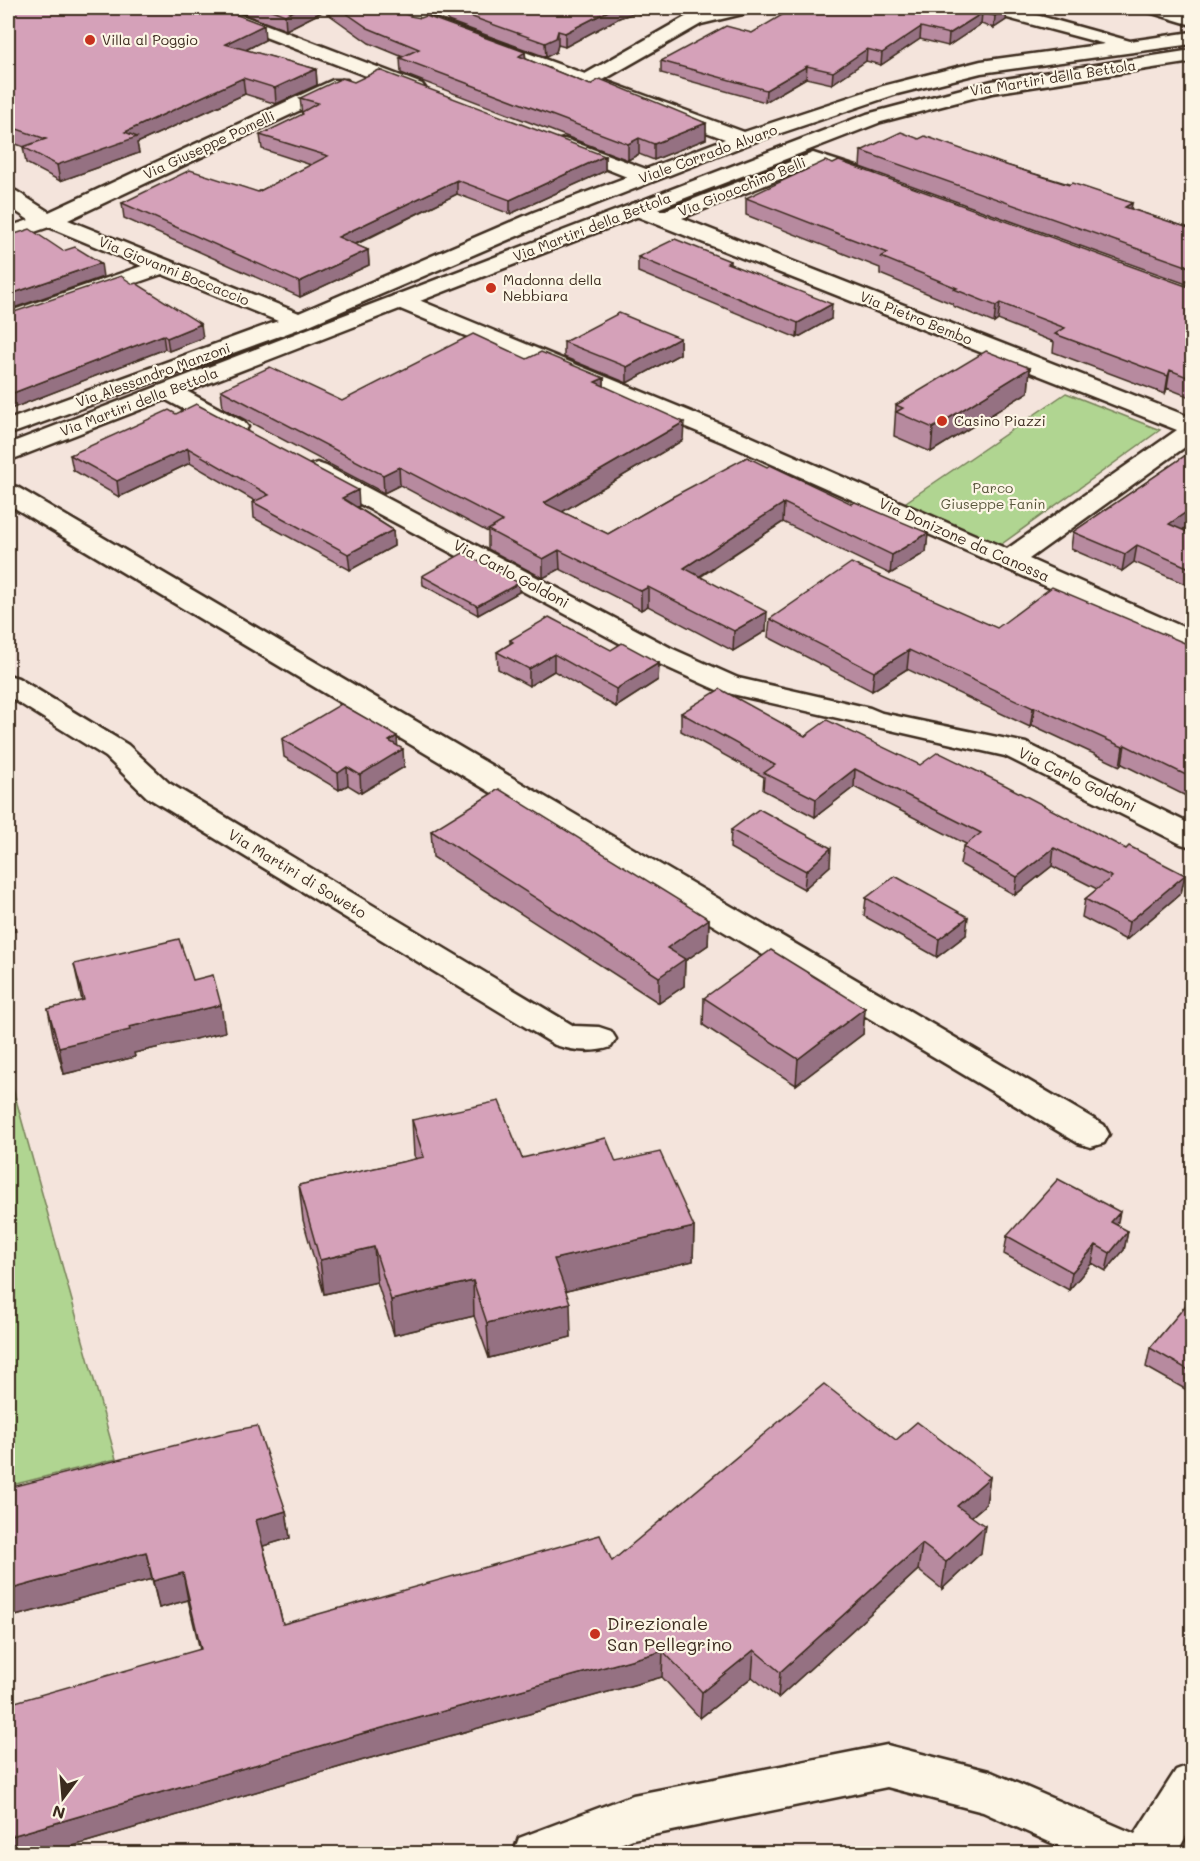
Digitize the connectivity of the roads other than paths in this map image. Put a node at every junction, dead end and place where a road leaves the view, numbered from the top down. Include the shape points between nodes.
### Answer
1 (207, 8) edge
2 (389, 8) edge
3 (744, 8) edge
4 (992, 8) edge
5 (1156, 8) edge
6 (1192, 18) edge
7 (1192, 38) edge
8 (1135, 46) junction
9 (1192, 56) edge
10 (369, 70) junction
11 (587, 81) junction
12 (436, 96) edge
13 (548, 139) edge
14 (744, 140) junction
15 (647, 177) junction
16 (880, 183) edge
17 (8, 196) edge
18 (8, 207) edge
19 (639, 209) junction
20 (41, 216) junction
21 (664, 218) junction
22 (8, 234) edge
23 (163, 266) junction
24 (400, 301) junction
25 (8, 320) edge
26 (298, 321) junction
27 (168, 391) junction
28 (8, 428) edge
29 (1192, 429) edge
30 (258, 439) edge
31 (736, 439) junction
32 (8, 453) edge
33 (708, 457) dead end
34 (299, 461) edge
35 (8, 493) edge
36 (1010, 560) junction
37 (1192, 641) edge
38 (8, 684) edge
39 (1192, 837) edge
40 (599, 1039) dead end
41 (1091, 1134) dead end
42 (1192, 1785) edge
43 (536, 1854) edge
44 (1130, 1854) edge
45 (1149, 1854) edge

1 - 10 street
2 - 11 street via 434,16
3 - 11 street via 694,20
4 - 8 street, Viale Corrado Alvaro
5 - 6 street
7 - 8 street, Viale Corrado Alvaro
8 - 14 street, Viale Corrado Alvaro via 957,72 890,90
9 - 19 street, Via Martiri della Bettola via 1026,80 941,98 841,130
10 - 12 street
10 - 20 street, Via Giuseppe Pomelli
11 - 14 street
13 - 15 street
14 - 15 street, Viale Corrado Alvaro
15 - 26 street, Viale Corrado Alvaro via 542,217
16 - 21 street, Via Gioacchino Belli via 813,159
17 - 20 street
18 - 20 street, Via Giovanni Boccaccio
19 - 21 street, Via Pietro Bembo
19 - 24 street, Via Martiri della Bettola
20 - 22 street, Via Giuseppe Pomelli
20 - 23 street, Via Giovanni Boccaccio
21 - 29 street, Via Pietro Bembo
23 - 25 street
23 - 26 street, Via Giovanni Boccaccio
24 - 27 street, Via Martiri della Bettola
24 - 31 street, Via Donizone da Canossa
26 - 28 street, Via Alessandro Manzoni
27 - 30 street
27 - 32 street, Via Martiri della Bettola
29 - 36 street, Via Pietro Bembo
31 - 33 street
31 - 36 street, Via Donizone da Canossa
34 - 39 street, Via Carlo Goldoni via 663,655 729,685 1016,749
35 - 41 street
36 - 37 street, Via Donizone da Canossa
38 - 40 street, Via Martiri di Soweto via 117,751 158,790 567,1037
42 - 45 street
43 - 44 street via 633,1817 887,1766 989,1792

